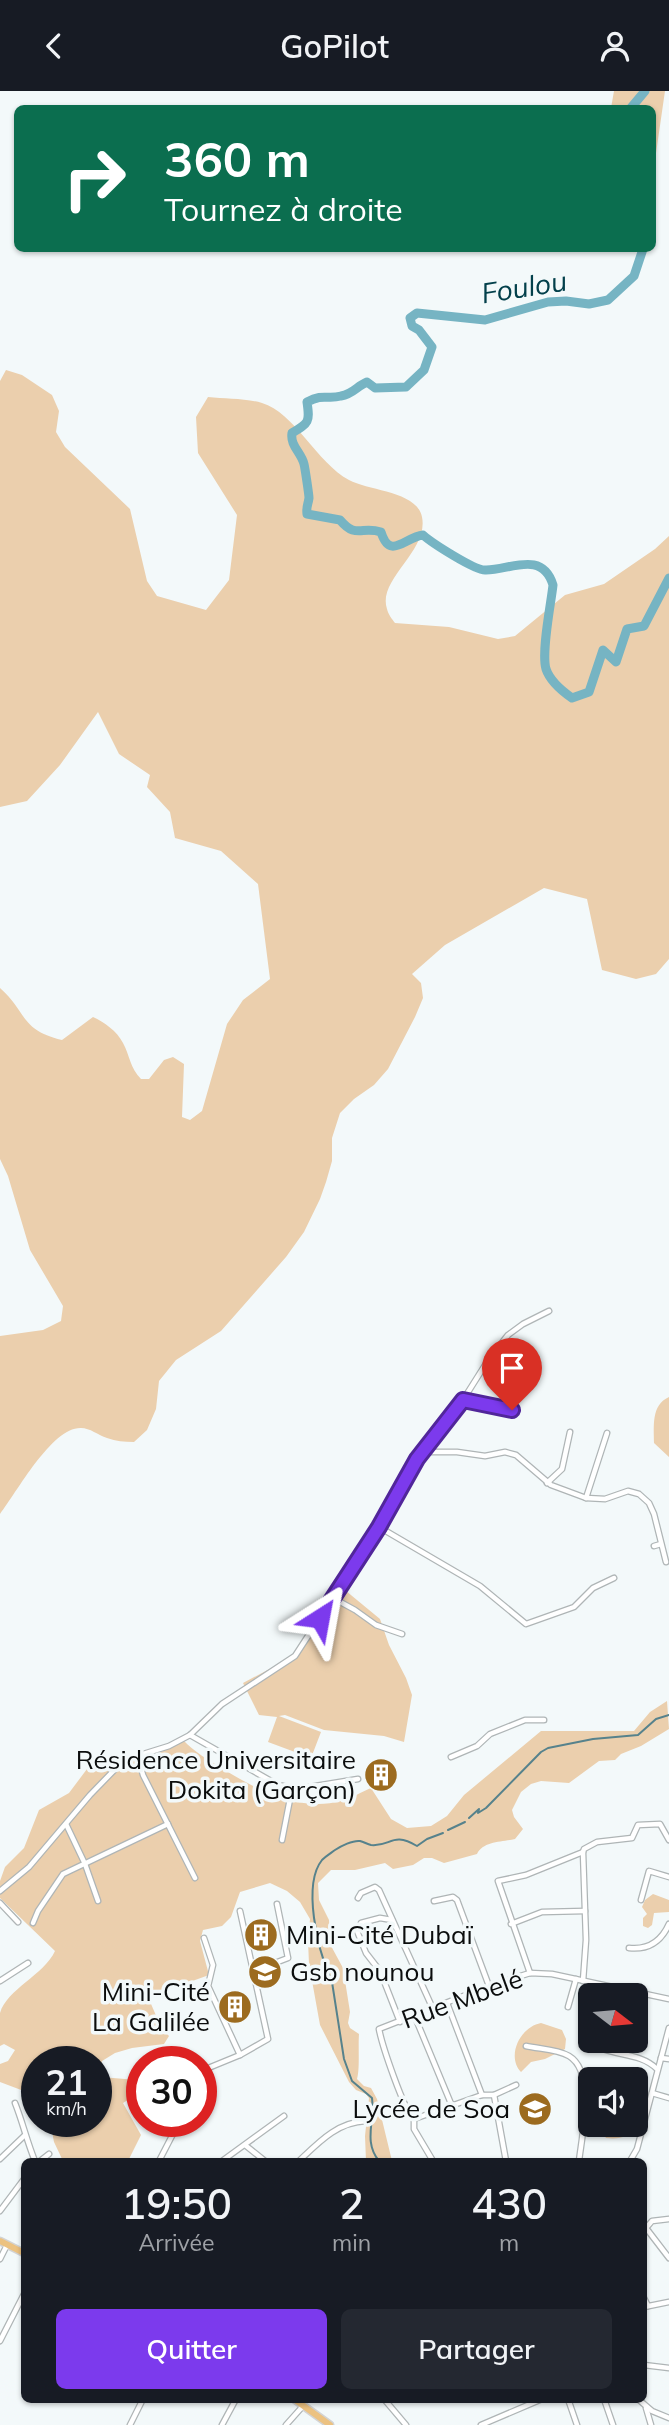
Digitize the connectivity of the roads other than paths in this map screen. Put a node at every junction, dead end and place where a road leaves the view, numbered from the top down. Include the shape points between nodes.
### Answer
1 (549, 1311) dead end
2 (463, 1400) junction
3 (512, 1410) dead end
4 (570, 1431) dead end
5 (607, 1433) dead end
6 (422, 1452) junction
7 (547, 1483) junction
8 (586, 1498) junction
9 (379, 1527) junction
10 (661, 1544) junction
11 (654, 1546) dead end
12 (659, 1562) dead end
13 (614, 1578) dead end
14 (333, 1598) junction
15 (402, 1633) dead end
16 (544, 1720) dead end
17 (190, 1735) junction
18 (144, 1755) junction
19 (451, 1757) dead end
20 (358, 1779) dead end
21 (285, 1787) junction
22 (66, 1824) junction
23 (167, 1824) junction
24 (282, 1840) dead end
25 (669, 1840) edge
26 (583, 1852) junction
27 (85, 1864) junction
28 (669, 1877) edge
29 (195, 1878) dead end
30 (0, 1891) edge
31 (358, 1898) dead end
32 (641, 1900) dead end
33 (98, 1901) dead end
34 (434, 1901) dead end
35 (0, 1903) edge
36 (276, 1904) dead end
37 (240, 1910) dead end
38 (585, 1912) junction
39 (392, 1920) junction
40 (18, 1922) dead end
41 (33, 1923) dead end
42 (511, 1924) junction
43 (669, 1924) edge
44 (204, 1938) dead end
45 (629, 1948) dead end
46 (28, 1963) dead end
47 (254, 1971) junction
48 (530, 1973) junction
49 (576, 1979) junction
50 (0, 1981) edge
51 (583, 1981) junction
52 (591, 1983) edge
53 (489, 1986) junction
54 (648, 1995) edge
55 (669, 1999) edge
56 (447, 2003) junction
57 (568, 2007) dead end
58 (433, 2009) junction
59 (415, 2017) junction
60 (400, 2022) junction
61 (669, 2028) edge
62 (526, 2046) dead end
63 (616, 2053) edge
64 (240, 2055) junction
65 (661, 2057) junction
66 (669, 2059) edge
67 (217, 2064) edge
68 (658, 2070) junction
69 (516, 2085) dead end
70 (652, 2093) junction
71 (482, 2095) junction
72 (494, 2095) junction
73 (669, 2098) edge
74 (15, 2103) dead end
75 (452, 2106) junction
76 (284, 2116) dead end
77 (21, 2117) edge
78 (414, 2119) junction
79 (366, 2121) dead end
80 (23, 2137) edge
81 (25, 2137) edge
82 (171, 2137) edge
83 (245, 2145) junction
84 (49, 2154) dead end
85 (36, 2158) edge
86 (43, 2158) edge
87 (161, 2158) edge
88 (226, 2158) edge
89 (261, 2158) edge
90 (302, 2158) edge
91 (431, 2158) edge
92 (505, 2158) edge
93 (579, 2158) edge
94 (632, 2158) edge
95 (0, 2159) edge
96 (21, 2183) edge
97 (0, 2211) edge
98 (669, 2219) edge
99 (647, 2227) edge
100 (647, 2229) edge
101 (0, 2241) edge
102 (8, 2244) junction
103 (21, 2251) edge
104 (669, 2258) edge
105 (0, 2259) edge
106 (21, 2300) edge
107 (669, 2302) edge
108 (647, 2307) edge
109 (0, 2341) edge
110 (647, 2365) edge
111 (669, 2368) edge
112 (141, 2403) edge
113 (234, 2403) edge
114 (300, 2403) edge
115 (387, 2403) edge
116 (533, 2403) edge
117 (569, 2403) edge
118 (605, 2403) edge
119 (642, 2403) edge
120 (304, 2406) junction
121 (646, 2407) junction
122 (669, 2418) edge
123 (130, 2425) edge
124 (222, 2425) edge
125 (286, 2425) edge
126 (330, 2425) edge
127 (406, 2425) edge
128 (481, 2425) edge
129 (577, 2425) edge
130 (613, 2425) edge
131 (651, 2425) edge

1 - 2 street via 508,1335
2 - 3 street
2 - 6 street
4 - 7 street via 562,1469
5 - 8 street
6 - 7 street via 511,1453
6 - 9 street
7 - 8 street
8 - 10 street via 605,1499 628,1491 639,1494 654,1514
9 - 13 street via 480,1586 523,1623 574,1607 593,1588
9 - 14 street
10 - 11 street
10 - 12 street via 665,1560
14 - 15 street via 376,1625
14 - 17 street via 295,1656 222,1704
16 - 19 street via 525,1720
17 - 18 street
17 - 21 street via 261,1778
18 - 22 street via 116,1766
18 - 23 street via 140,1764 143,1775
20 - 21 street
21 - 24 street via 290,1799
22 - 27 street
22 - 30 street via 29,1867
23 - 27 street
23 - 29 street
25 - 26 street via 660,1824 638,1825 632,1838 597,1842
26 - 38 street
26 - 42 street via 498,1881
27 - 33 street
27 - 41 street via 62,1874
28 - 32 street via 649,1871
31 - 39 street via 377,1888
34 - 53 street via 457,1900
35 - 40 street
36 - 47 street via 288,1958
37 - 47 street
38 - 42 street via 542,1912
38 - 51 street
39 - 58 street
39 - 60 street via 361,1923 357,1931 380,1971
42 - 48 street
43 - 45 street via 648,1947
44 - 64 street via 213,1965 208,1986
46 - 50 street
47 - 64 street via 268,2039
48 - 49 street, Rue Mbelé
48 - 53 street, Rue Mbelé
49 - 51 street, Rue Mbelé
49 - 57 street
51 - 52 street, Rue Mbelé
53 - 56 street, Rue Mbelé
54 - 55 street, Rue Mbelé
56 - 58 street, Rue Mbelé
56 - 71 street
58 - 59 street, Rue Mbelé
59 - 60 street, Rue Mbelé
59 - 75 street
60 - 78 street, Rue Mbelé via 379,2029
61 - 65 street
62 - 93 street via 572,2057 584,2078 587,2111
63 - 68 street via 642,2059
64 - 67 street
65 - 66 street
65 - 68 street
68 - 70 street
69 - 72 street
70 - 73 street
70 - 94 street
71 - 72 street
71 - 75 street
72 - 92 street
74 - 77 street
75 - 78 street
76 - 83 street
78 - 91 street via 414,2129
79 - 90 street via 330,2132
80 - 95 street
81 - 85 street
82 - 87 street
83 - 88 street
83 - 89 street
84 - 86 street
96 - 97 street
98 - 99 street via 652,2221
100 - 104 street
101 - 102 main road
102 - 103 main road
102 - 105 street
106 - 109 street
107 - 108 street
110 - 111 street
112 - 123 street
113 - 124 street
114 - 120 main road
115 - 127 street
116 - 128 street
117 - 129 street
118 - 130 street
119 - 121 street
120 - 125 street
120 - 126 main road
121 - 122 street
121 - 131 street

